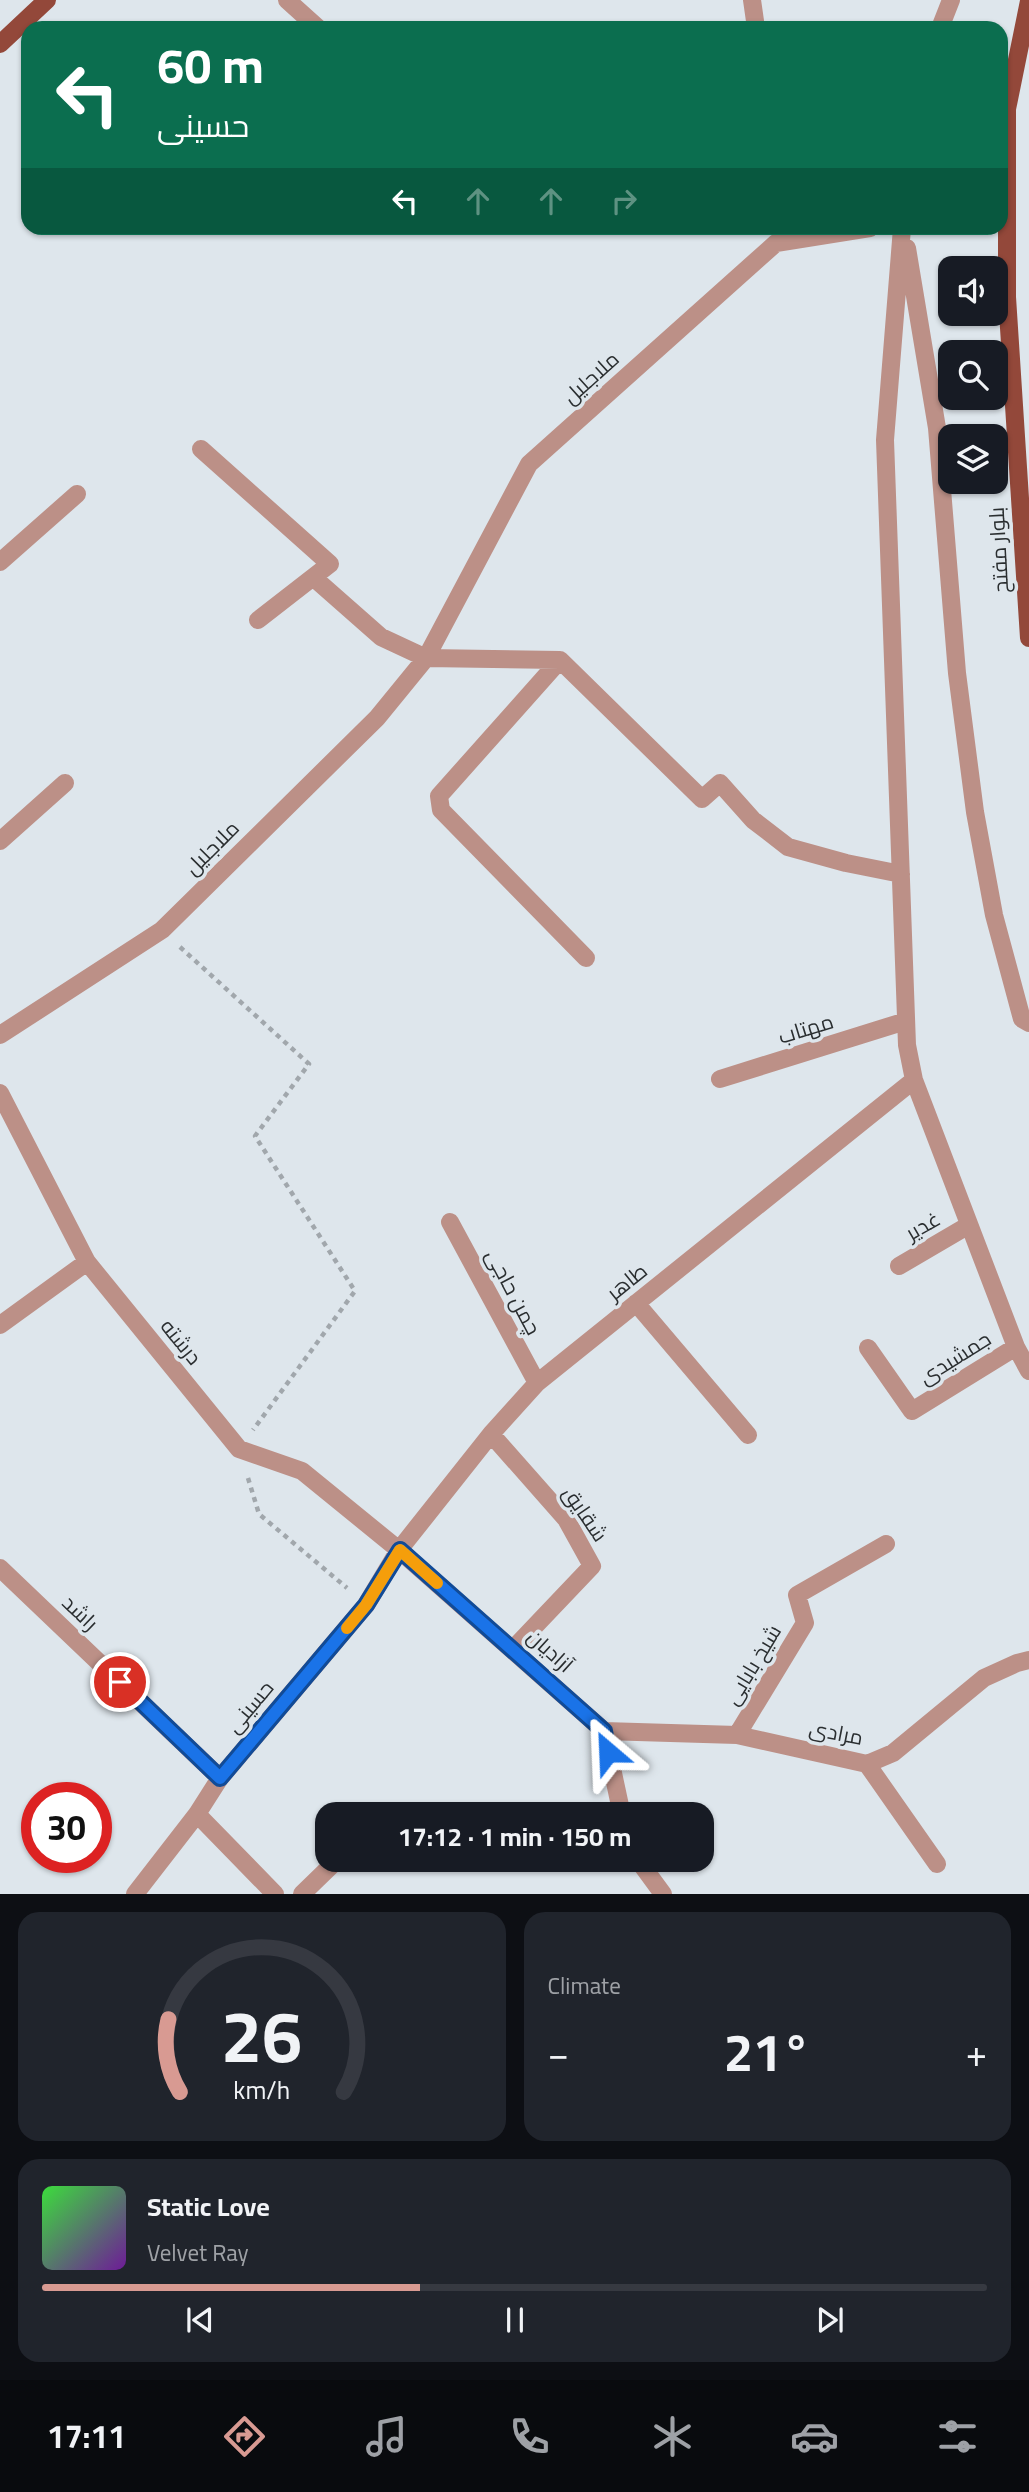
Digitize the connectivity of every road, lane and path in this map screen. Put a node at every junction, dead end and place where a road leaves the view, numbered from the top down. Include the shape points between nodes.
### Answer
1 (47, 0) edge
2 (286, 0) edge
3 (752, 0) edge
4 (951, 0) edge
5 (1029, 1) edge
6 (25, 21) edge
7 (310, 21) edge
8 (755, 21) edge
9 (943, 21) edge
10 (21, 24) edge
11 (0, 44) edge
12 (1008, 104) edge
13 (776, 235) edge
14 (902, 235) edge
15 (904, 235) edge
16 (1007, 235) edge
17 (201, 449) dead end
18 (77, 494) dead end
19 (0, 562) edge
20 (314, 578) junction
21 (258, 620) dead end
22 (1029, 638) edge
23 (426, 658) junction
24 (560, 660) junction
25 (65, 783) dead end
26 (0, 841) edge
27 (901, 874) junction
28 (162, 930) junction
29 (586, 958) dead end
30 (906, 1021) junction
31 (1029, 1023) edge
32 (0, 1035) edge
33 (720, 1079) dead end
34 (914, 1080) junction
35 (0, 1093) edge
36 (450, 1222) dead end
37 (969, 1225) junction
38 (87, 1262) junction
39 (899, 1266) dead end
40 (636, 1303) junction
41 (0, 1325) edge
42 (1016, 1347) junction
43 (868, 1348) dead end
44 (1029, 1371) edge
45 (537, 1383) junction
46 (491, 1434) junction
47 (748, 1435) dead end
48 (239, 1449) junction
49 (886, 1544) dead end
50 (400, 1550) junction
51 (0, 1568) edge
52 (366, 1605) junction
53 (513, 1648) junction
54 (1029, 1660) edge
55 (604, 1731) junction
56 (737, 1735) junction
57 (867, 1763) junction
58 (220, 1778) junction
59 (619, 1802) edge
60 (197, 1814) junction
61 (937, 1864) dead end
62 (325, 1872) edge
63 (647, 1872) edge
64 (135, 1894) edge
65 (275, 1894) edge
66 (302, 1894) edge
67 (663, 1894) edge

1 - 6 main road
2 - 7 street
3 - 8 street
4 - 9 street
5 - 12 main road, بلوار مفتح
10 - 11 main road
13 - 23 street, ملاجلیل via 529,464
14 - 27 street via 885,440
15 - 31 street via 937,428 957,673 975,812 994,915 1022,1019
16 - 22 main road, بلوار مفتح
17 - 20 street via 330,565
18 - 19 street
20 - 21 street
20 - 23 street via 380,637
23 - 24 street
23 - 28 street, ملاجلیل via 377,718
24 - 27 street via 702,799 720,783 754,820 788,847
24 - 29 street via 439,796 441,810
25 - 26 street
27 - 30 street
28 - 32 street, ملاجلیل
28 - 48 path via 309,1064 255,1136 355,1291
30 - 33 street, مهتاب
30 - 34 street
34 - 37 street
34 - 40 street, طاهر
35 - 38 street, درشته
36 - 45 street, چمن حاجی
37 - 39 street, غدیر
37 - 42 street
38 - 41 street
38 - 48 street, درشته
40 - 45 street, طاهر
40 - 47 street
42 - 43 street, جمشیدی via 912,1411
42 - 44 street
45 - 46 street, طاهر
46 - 50 street, طاهر
46 - 53 street, شقایق via 566,1518 592,1566
48 - 50 street via 302,1471
48 - 52 path via 259,1514
49 - 56 street, شیخ بابایی via 797,1595 805,1623
50 - 52 street, حسینی
50 - 53 street, آزادیان
51 - 58 street, راشد
52 - 58 street, حسینی
53 - 55 street, آزادیان
54 - 57 street, مرادی via 984,1678 893,1753
55 - 56 street, مرادی
55 - 59 street
56 - 57 street, مرادی
57 - 61 street
58 - 60 street, حسینی
60 - 64 street, حسینی
60 - 65 street
62 - 66 street
63 - 67 street

